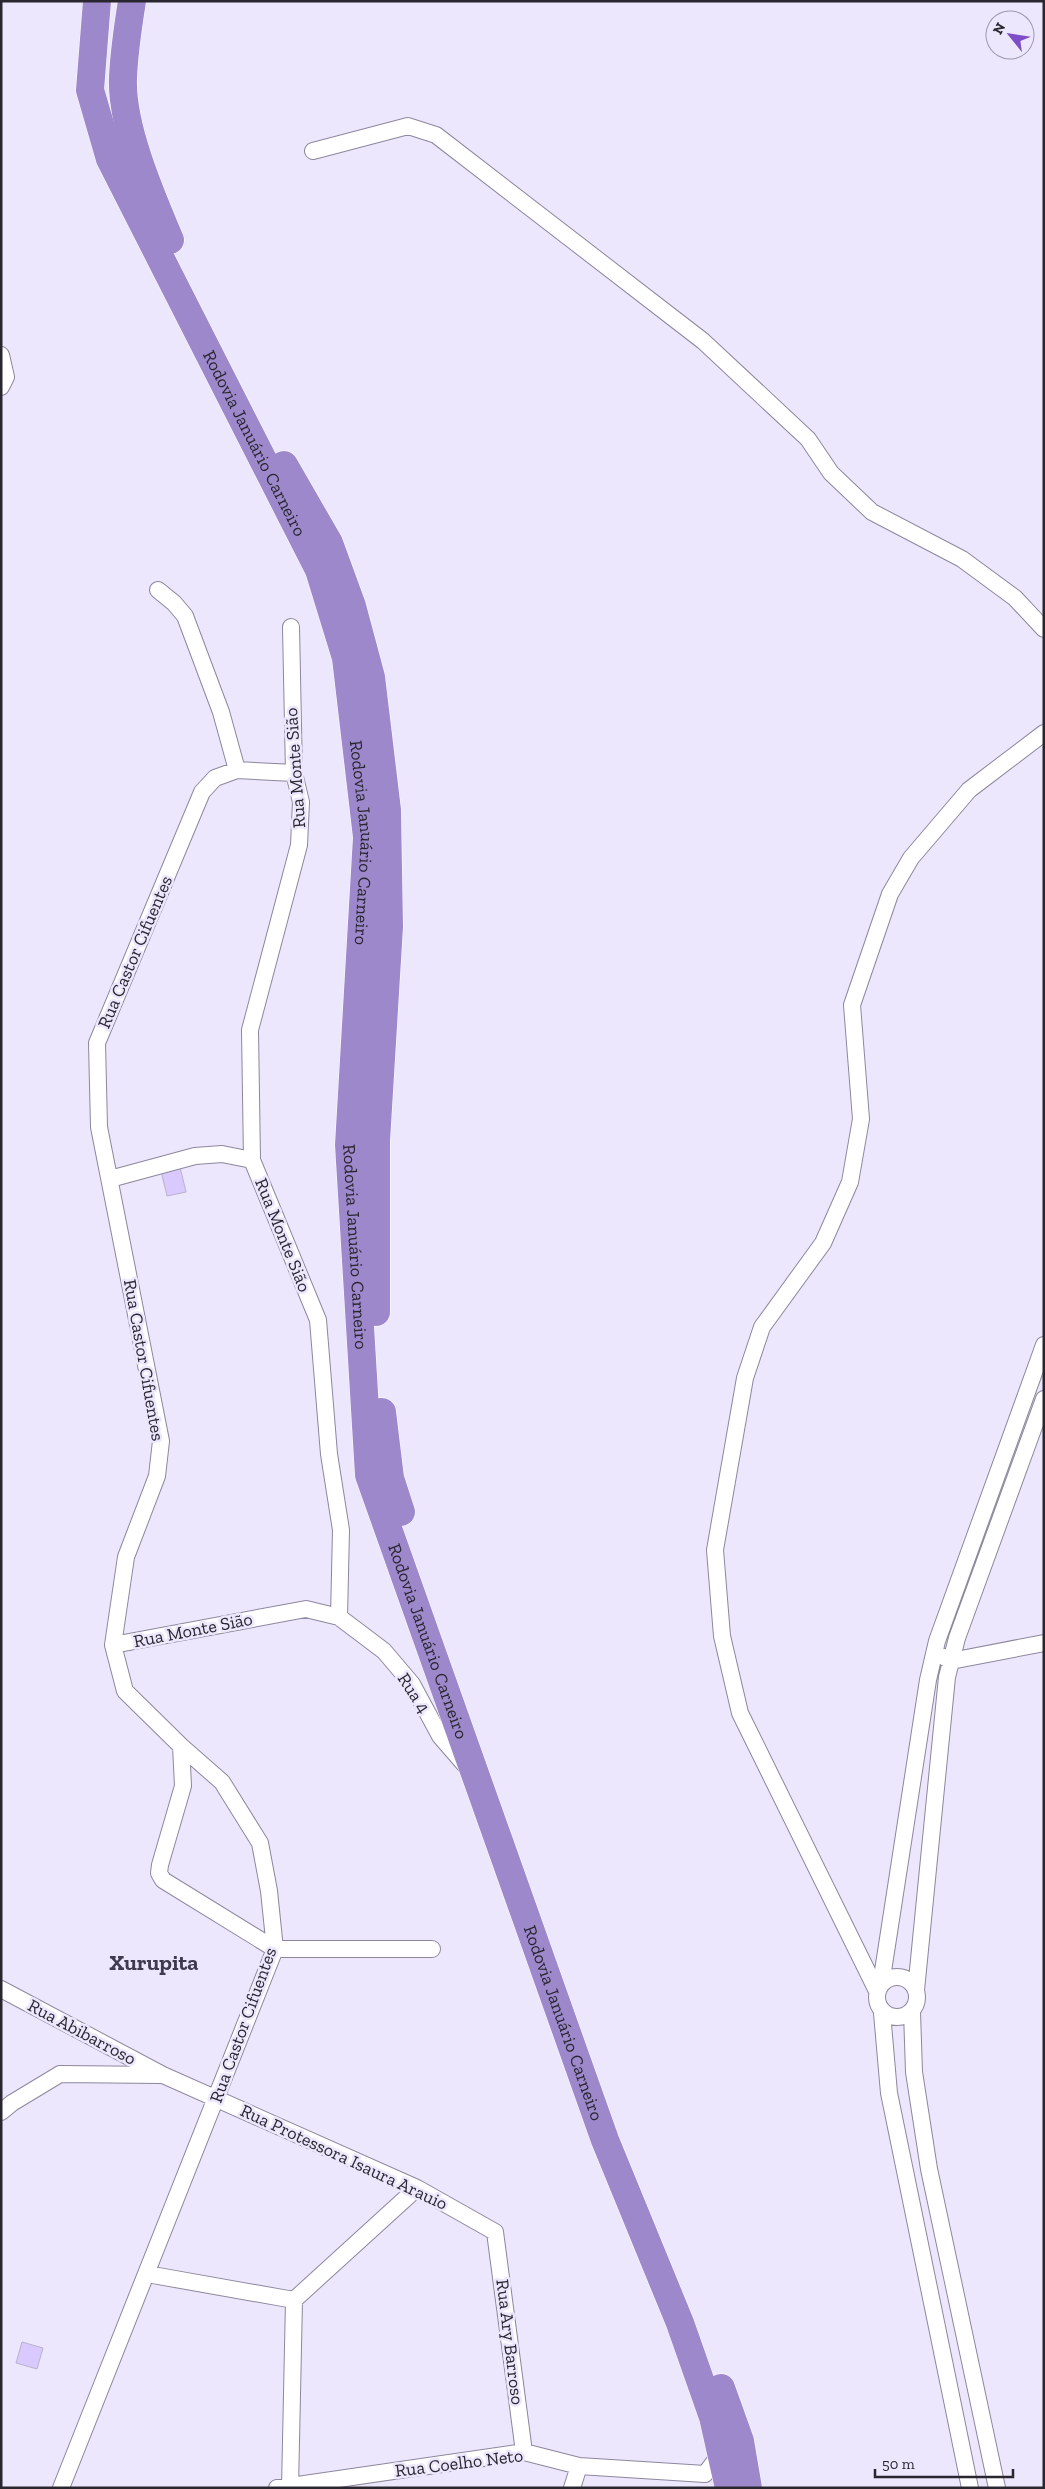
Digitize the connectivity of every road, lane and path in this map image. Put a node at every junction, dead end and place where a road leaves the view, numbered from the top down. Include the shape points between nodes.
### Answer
1 (97, 1) edge
2 (132, 1) edge
3 (313, 151) dead end
4 (1, 355) edge
5 (1, 387) edge
6 (158, 590) dead end
7 (291, 627) dead end
8 (1044, 629) edge
9 (1044, 733) edge
10 (237, 770) junction
11 (294, 773) junction
12 (252, 1160) junction
13 (110, 1179) junction
14 (1044, 1345) edge
15 (1044, 1400) edge
16 (340, 1618) junction
17 (1044, 1643) edge
18 (113, 1645) junction
19 (935, 1652) junction
20 (951, 1661) junction
21 (181, 1746) junction
22 (477, 1779) junction
23 (275, 1949) junction
24 (432, 1949) dead end
25 (879, 1987) junction
26 (1, 1989) edge
27 (916, 1990) junction
28 (912, 2012) junction
29 (882, 2013) junction
30 (163, 2075) junction
31 (217, 2097) junction
32 (1, 2112) edge
33 (417, 2188) junction
34 (495, 2232) joint
35 (146, 2274) junction
36 (294, 2300) junction
37 (524, 2452) junction
38 (720, 2453) junction
39 (579, 2466) junction
40 (286, 2487) edge
41 (61, 2488) edge
42 (572, 2488) edge
43 (729, 2488) edge
44 (748, 2488) edge
45 (970, 2488) edge
46 (997, 2488) edge

1 - 22 highway, Rodovia Januário Carneiro via 90,90 110,159 319,570 346,658 367,837 349,1145 369,1475
2 - 44 highway, Rodovia Januário Carneiro via 122,80 129,128 156,208 194,294 329,543 352,606 371,678 387,810 389,927 376,1141 376,1365 390,1478 434,1615 627,2156 690,2303 740,2441
3 - 8 street via 408,126 436,135 703,341 808,439 831,473 872,512 962,559 1015,598
4 - 5 street via 6,377
6 - 10 street via 185,616 221,712
7 - 11 street, Rua Monte Sião
9 - 25 street via 970,790 911,858 890,894 852,1005 861,1118 850,1182 823,1243 762,1327 745,1378 715,1550 722,1636 740,1713
10 - 11 street, Rua Castor Cifuentes
10 - 13 street, Rua Castor Cifuentes via 215,778 202,792 97,1043 99,1127
11 - 12 street, Rua Monte Sião via 301,802 299,845 250,1030
12 - 13 street via 222,1154 195,1156
12 - 16 street, Rua Monte Sião via 318,1320 329,1454 341,1530
13 - 18 street, Rua Castor Cifuentes via 161,1441 157,1476 126,1557
14 - 19 street
15 - 20 street
16 - 18 street, Rua Monte Sião via 306,1609
16 - 22 street, Rua 4 via 384,1651 412,1684 440,1736
17 - 20 street
18 - 21 street, Rua Castor Cifuentes via 125,1691
19 - 20 street
19 - 25 street
20 - 27 street
21 - 23 street, Rua Castor Cifuentes via 222,1782 260,1843
21 - 23 street via 183,1786 159,1873 164,1880
22 - 38 highway, Rodovia Januário Carneiro via 605,2140 680,2323 713,2417
23 - 24 street
23 - 31 street, Rua Castor Cifuentes
25 - 27 street via 893,1977 907,1979
25 - 29 street via 876,2002
26 - 30 street, Rua Abibarroso
27 - 28 street via 917,2001
28 - 29 street via 898,2018
28 - 46 street via 914,2072 929,2169
29 - 45 street via 889,2093
30 - 31 street, Rua Protessora Isaura Arauio
30 - 32 street via 60,2074
31 - 33 street, Rua Protessora Isaura Arauio
31 - 35 street, Rua Castor Cifuentes
33 - 34 street, Rua Protessora Isaura Arauio
33 - 36 street
34 - 37 street, Rua Ary Barroso
35 - 36 street
35 - 41 street, Rua Castor Cifuentes
36 - 40 street
37 - 39 street, Rua Coelho Neto
37 - 40 street, Rua Coelho Neto
38 - 39 street, Rua Coelho Neto via 705,2474
38 - 43 highway, Rodovia Januário Carneiro
39 - 42 street

